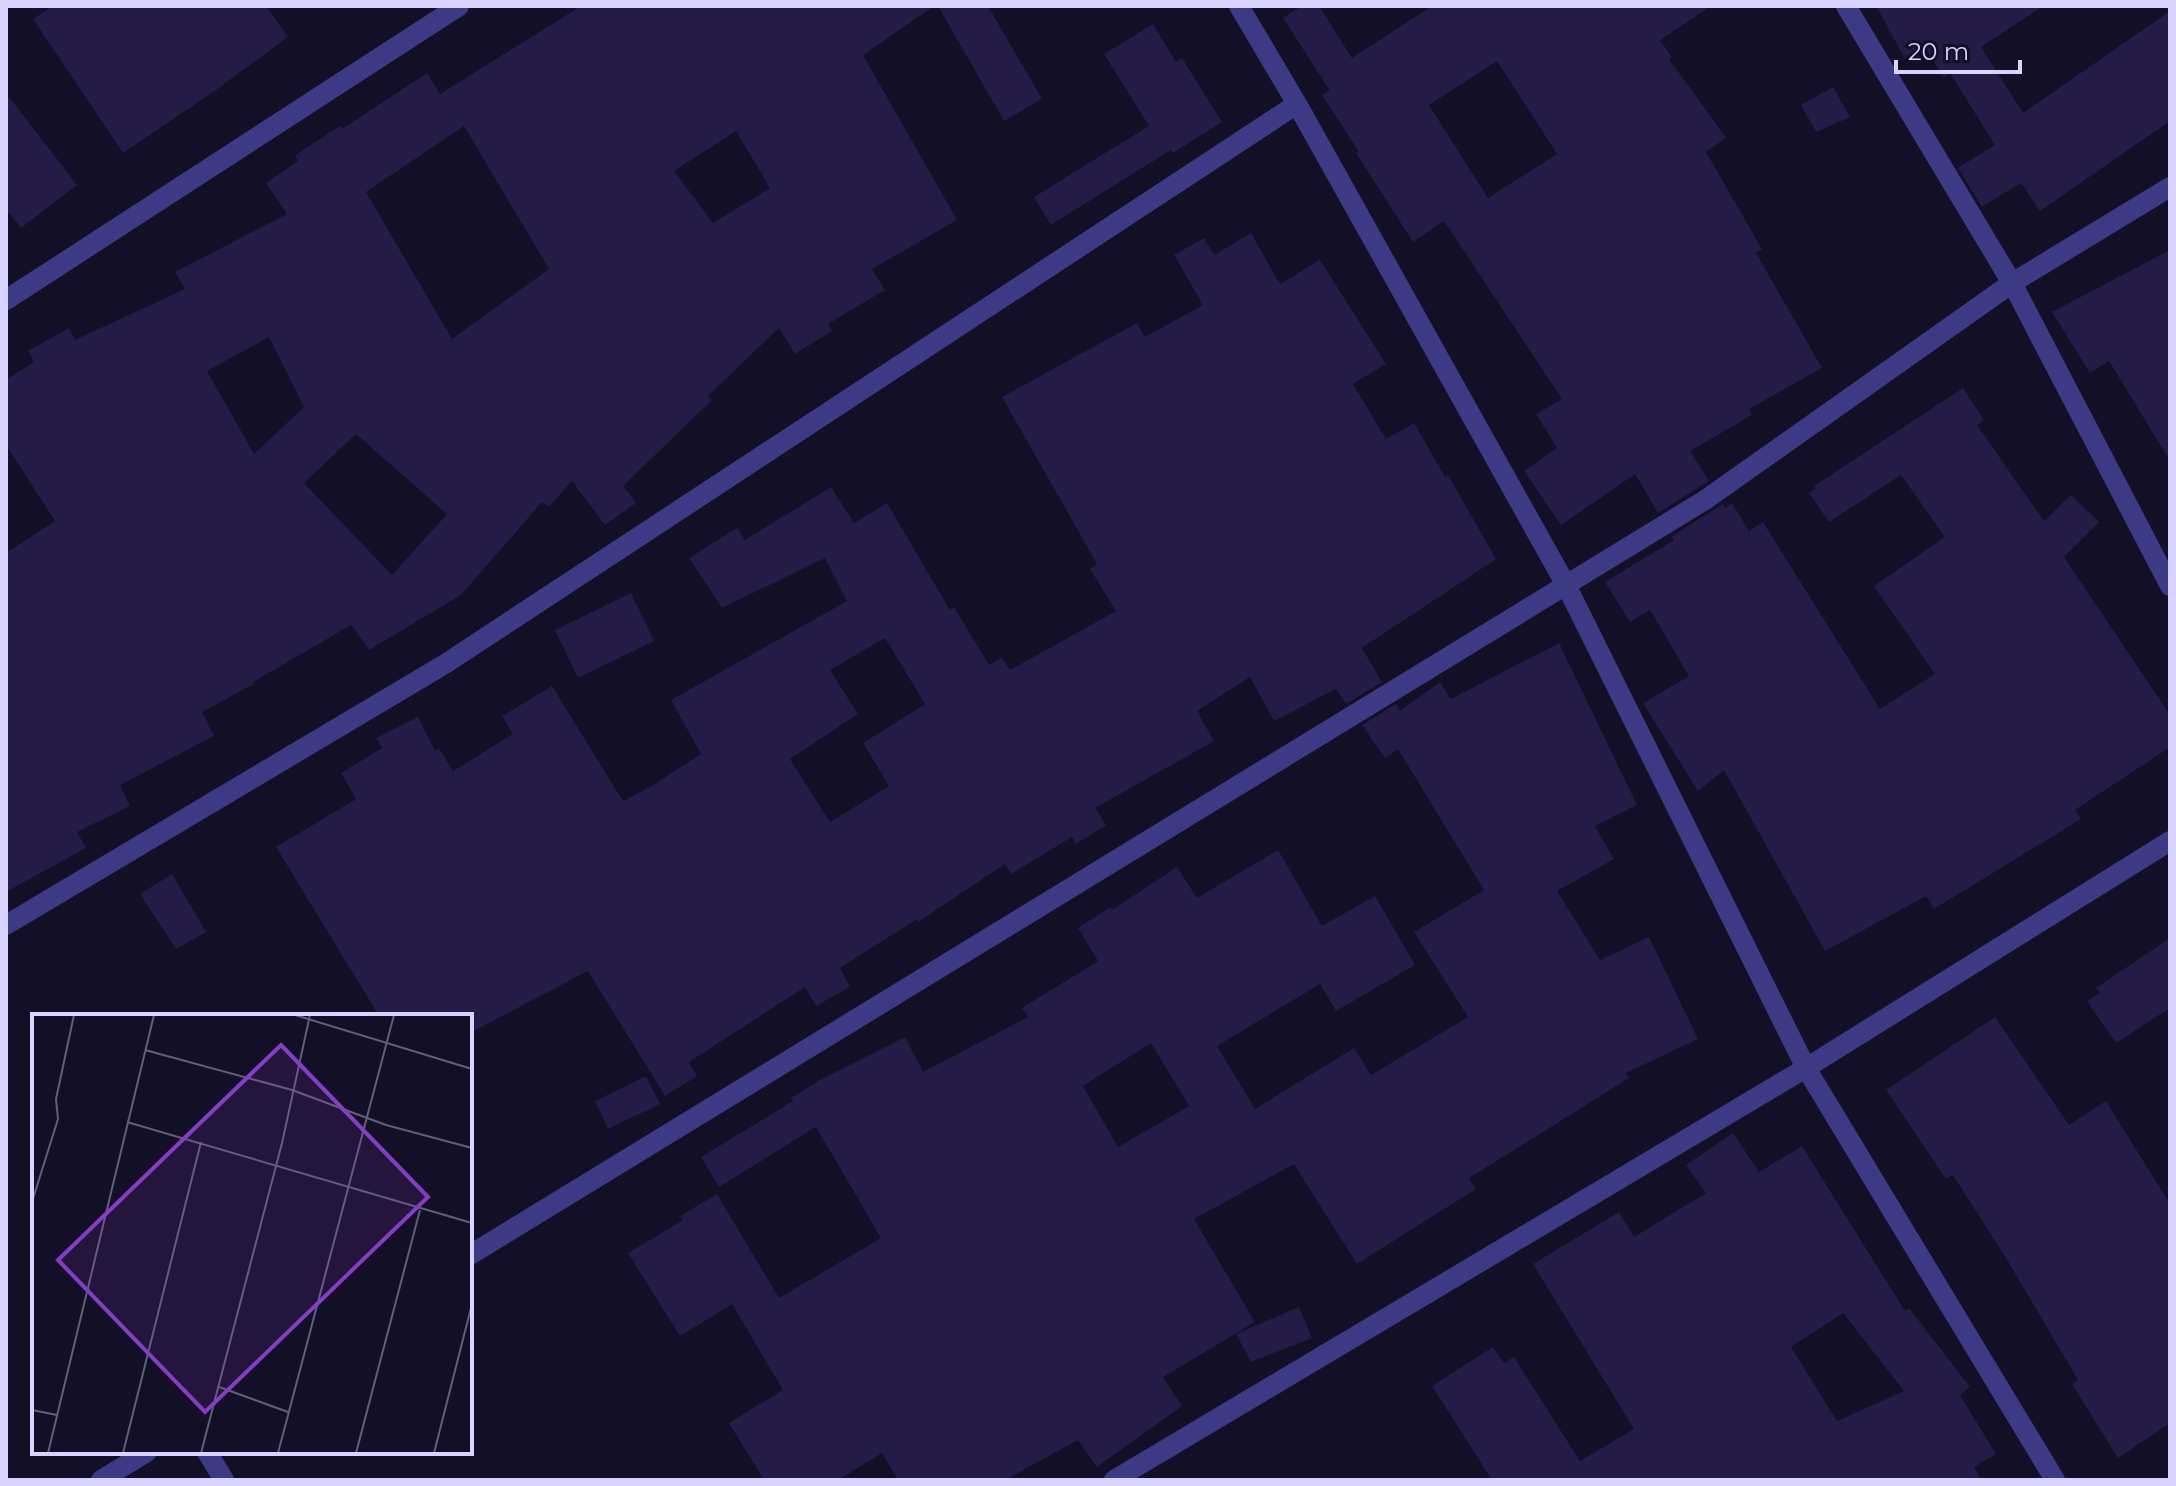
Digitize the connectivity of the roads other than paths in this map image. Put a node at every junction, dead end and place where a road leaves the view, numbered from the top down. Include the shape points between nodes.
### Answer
1 (459, 6) edge
2 (1239, 6) edge
3 (1846, 6) edge
4 (1297, 104) junction
5 (2170, 187) edge
6 (2012, 283) junction
7 (6, 300) edge
8 (1566, 585) junction
9 (2170, 586) edge
10 (2170, 841) edge
11 (6, 925) edge
12 (1806, 1068) junction
13 (472, 1254) edge
14 (144, 1454) edge
15 (208, 1454) edge
16 (101, 1480) edge
17 (224, 1480) edge
18 (1114, 1480) edge
19 (2055, 1480) edge

1 - 7 street
2 - 4 street
3 - 6 street
4 - 8 street
4 - 11 street via 445,664
5 - 6 street
6 - 8 street via 1705,500
6 - 9 street
8 - 12 street
8 - 13 street
10 - 12 street
12 - 18 street
12 - 19 street
14 - 16 street
15 - 17 street

